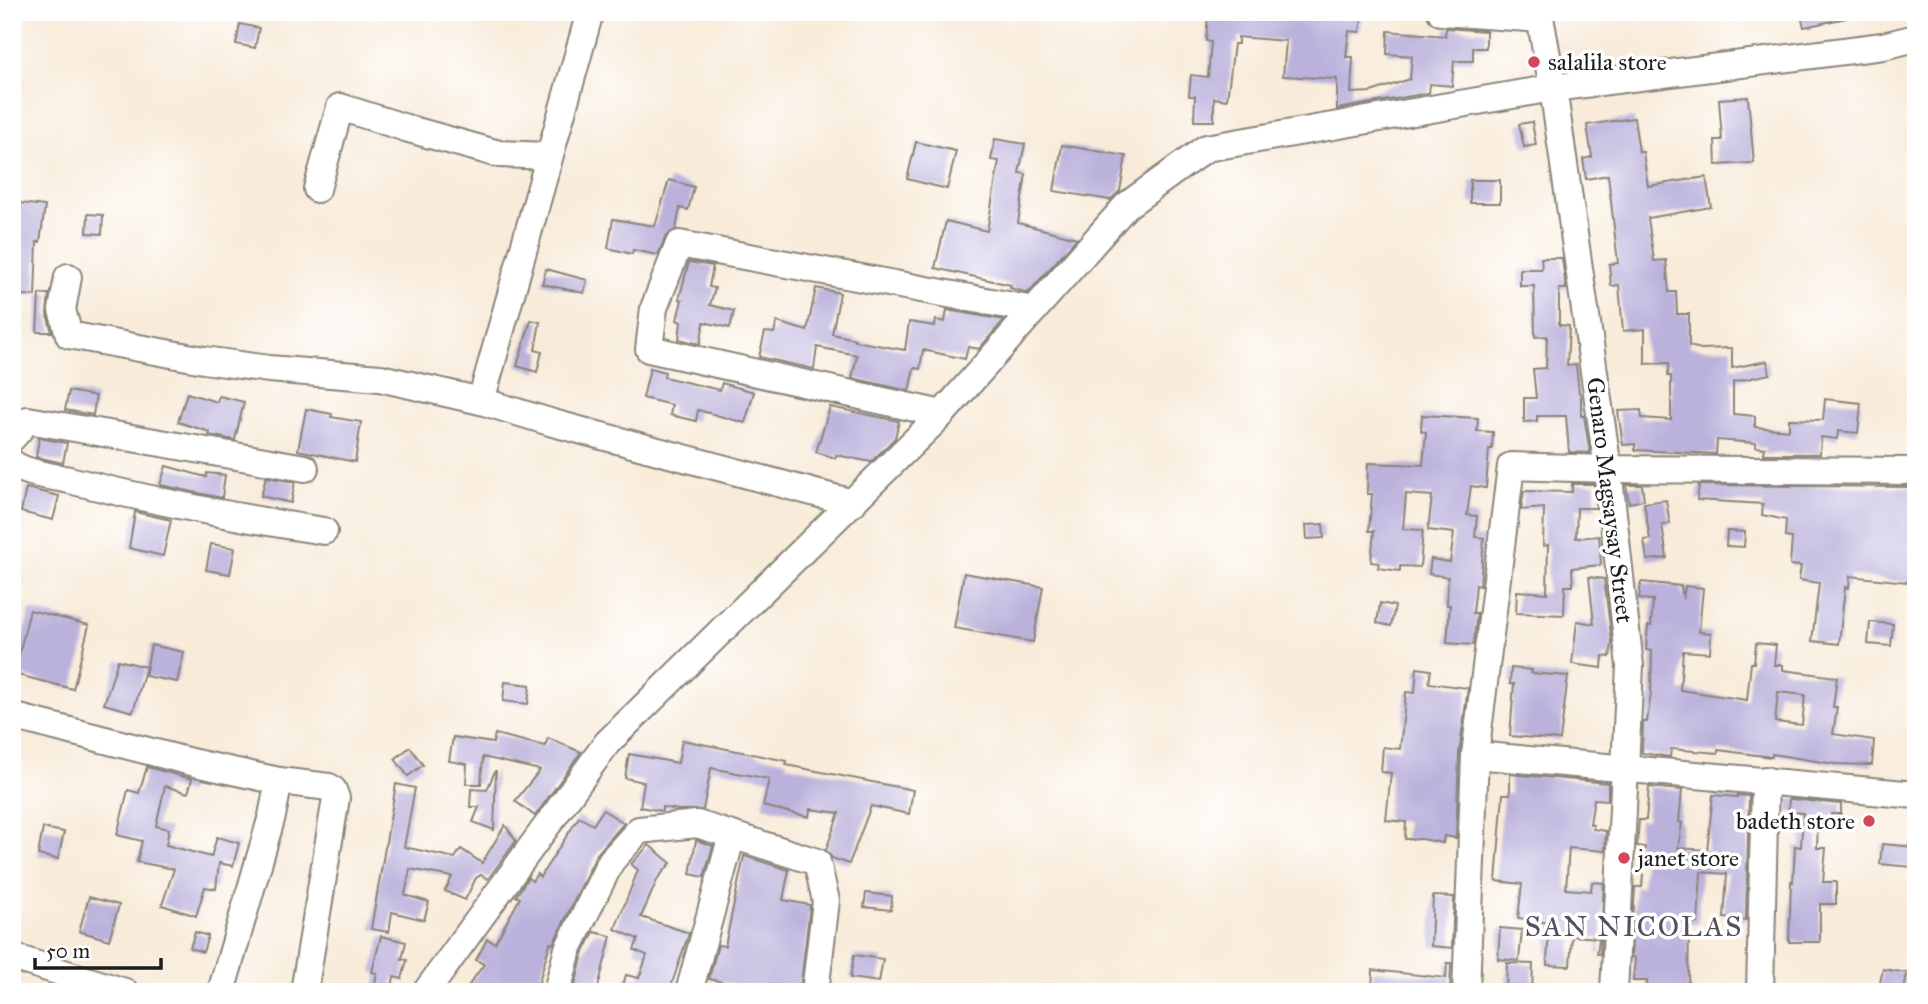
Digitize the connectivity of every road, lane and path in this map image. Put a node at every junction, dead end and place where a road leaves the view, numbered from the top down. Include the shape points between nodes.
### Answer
1 (590, 12) edge
2 (1441, 12) edge
3 (1540, 16) edge
4 (1916, 38) edge
5 (1553, 88) junction
6 (548, 156) junction
7 (317, 189) dead end
8 (68, 277) dead end
9 (1034, 310) junction
10 (481, 401) junction
11 (942, 414) junction
12 (12, 438) edge
13 (12, 463) edge
14 (305, 468) dead end
15 (1608, 469) junction
16 (1916, 471) edge
17 (853, 503) junction
18 (324, 531) dead end
19 (12, 716) edge
20 (1475, 755) junction
21 (1626, 771) junction
22 (1765, 780) junction
23 (279, 781) junction
24 (1916, 795) edge
25 (732, 835) junction
26 (12, 957) edge
27 (125, 992) edge
28 (220, 992) edge
29 (304, 992) edge
30 (426, 992) edge
31 (557, 992) edge
32 (689, 992) edge
33 (815, 992) edge
34 (1466, 992) edge
35 (1614, 992) edge
36 (1760, 992) edge

1 - 6 street
2 - 3 street
3 - 5 street, Genaro Magsaysay Street
4 - 5 street via 1883,47
5 - 9 street via 1206,148 1126,205
5 - 15 street, Genaro Magsaysay Street
6 - 7 street via 499,154 340,107
6 - 10 street
8 - 10 street via 62,310 69,335 269,369 380,378
9 - 11 street
9 - 11 street via 679,244 654,308 649,349
10 - 17 street
11 - 17 street
12 - 14 street via 28,419
13 - 18 street via 138,497
15 - 16 street
15 - 20 street via 1511,466
15 - 21 street, Genaro Magsaysay Street via 1630,666
17 - 30 street via 607,743
19 - 23 street
20 - 21 street
20 - 34 street
21 - 22 street
21 - 35 street, Genaro Magsaysay Street
22 - 24 street
22 - 36 street
23 - 28 street
23 - 29 street via 329,787 336,798
25 - 31 street via 697,824 639,830 611,861 568,949
25 - 32 street
25 - 33 street via 817,862 826,901
26 - 27 street

